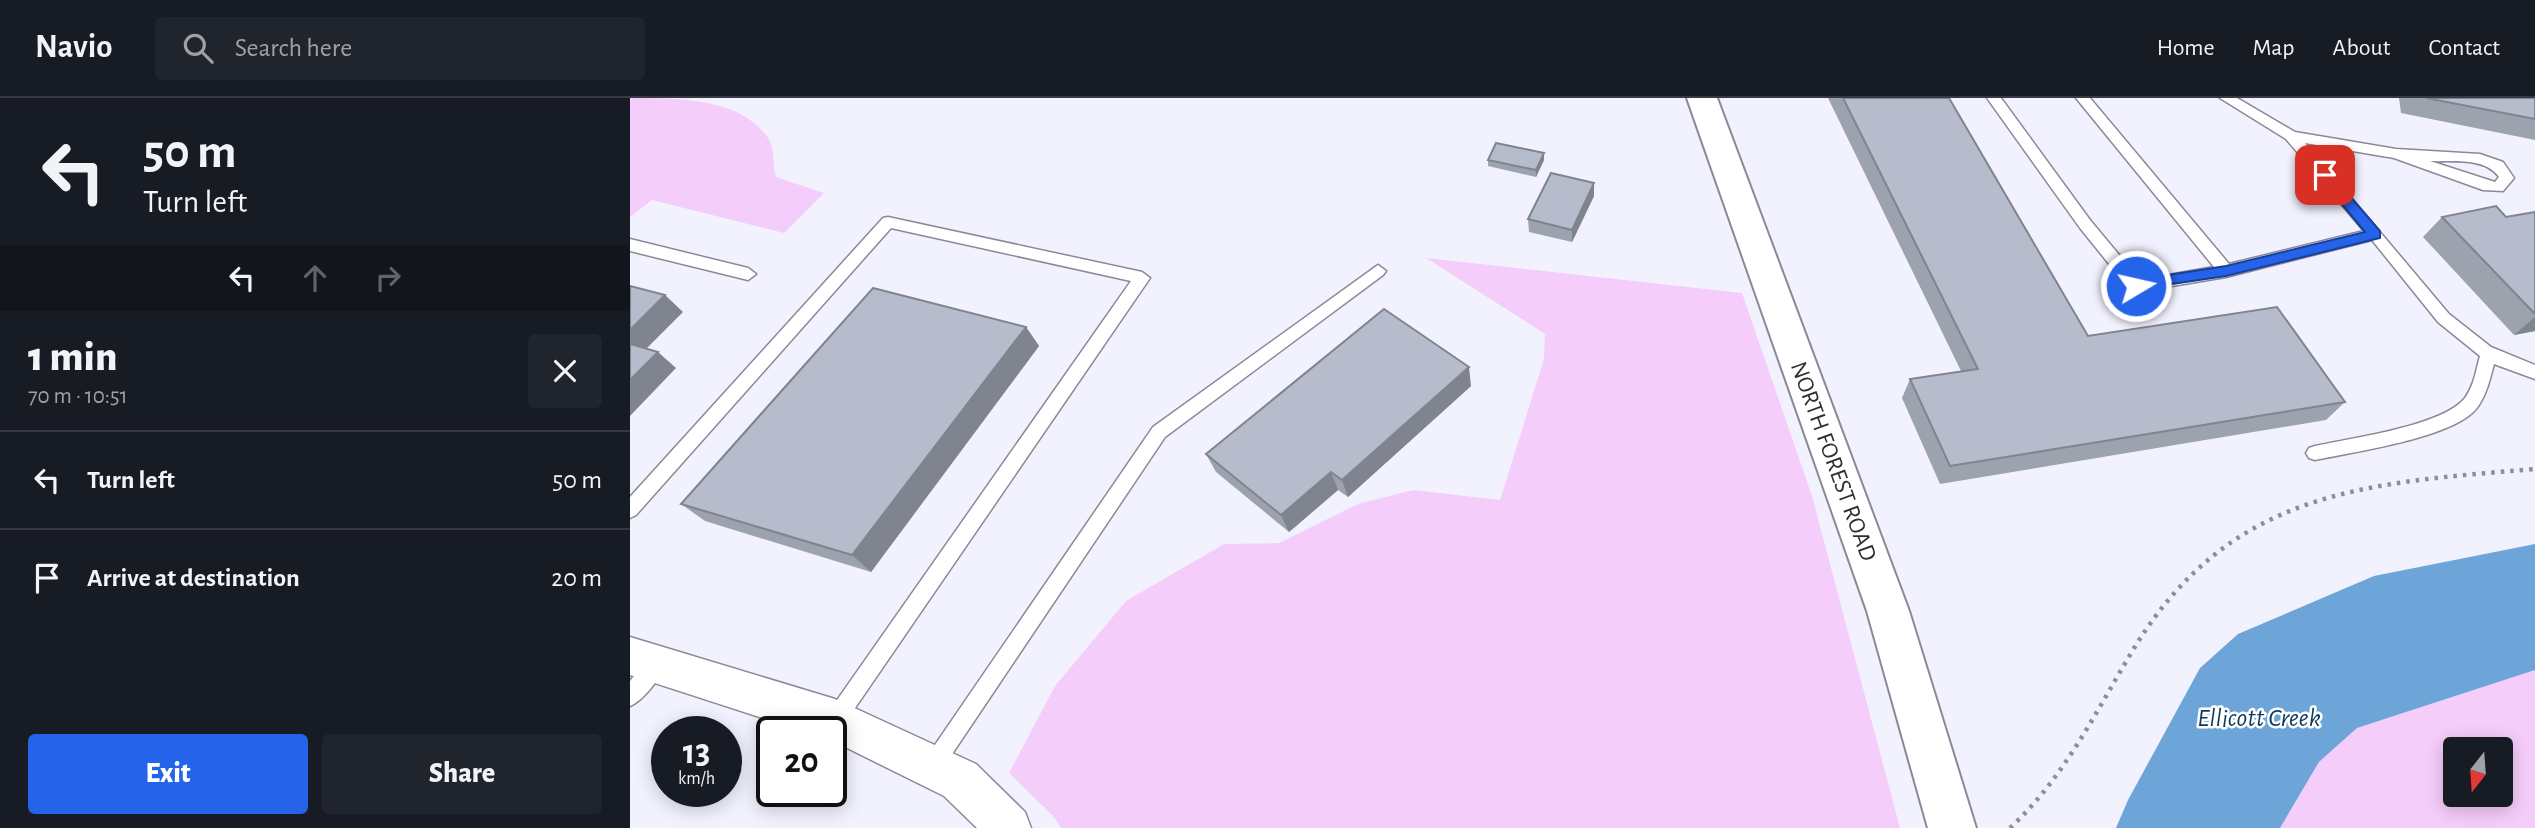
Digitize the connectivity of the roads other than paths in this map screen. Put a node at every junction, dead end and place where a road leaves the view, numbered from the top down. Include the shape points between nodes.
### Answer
1 (1702, 98) edge
2 (1994, 98) edge
3 (2083, 98) edge
4 (2227, 98) edge
5 (2291, 136) junction
6 (2396, 154) junction
7 (2375, 234) junction
8 (630, 245) edge
9 (1378, 271) dead end
10 (2226, 271) junction
11 (748, 274) dead end
12 (2489, 355) junction
13 (2535, 372) edge
14 (2315, 453) dead end
15 (630, 510) edge
16 (639, 672) edge
17 (819, 716) edge
18 (838, 716) edge
19 (847, 726) edge
20 (933, 765) junction
21 (1009, 828) edge
22 (1952, 828) edge

1 - 22 street, NORTH FOREST ROAD via 1888,611
2 - 10 lane via 2136,286
3 - 10 lane
4 - 5 lane
5 - 6 lane
5 - 7 lane
6 - 6 lane via 2490,162 2507,178 2498,187 2483,185
7 - 10 lane
7 - 12 lane via 2463,339
8 - 11 lane
9 - 20 lane via 1159,432
12 - 13 lane
12 - 14 lane via 2466,409 2436,425
15 - 18 lane via 888,222 1142,278
16 - 17 street
19 - 20 street
20 - 21 street via 960,780

